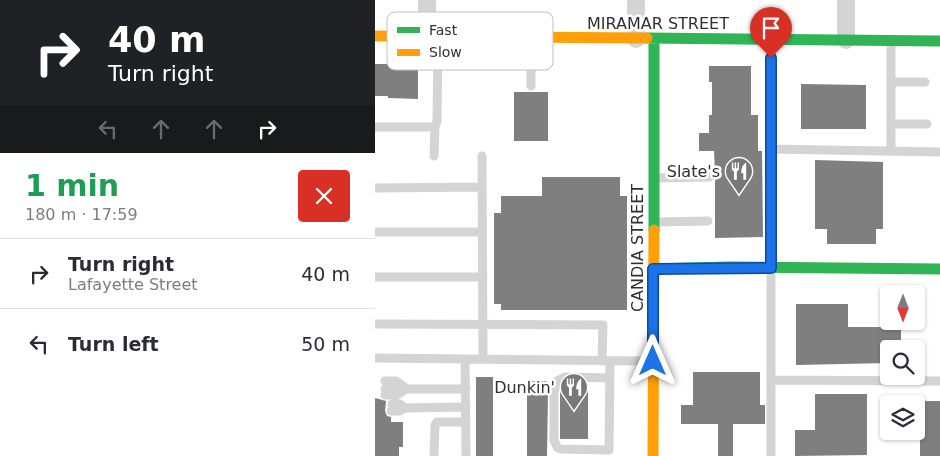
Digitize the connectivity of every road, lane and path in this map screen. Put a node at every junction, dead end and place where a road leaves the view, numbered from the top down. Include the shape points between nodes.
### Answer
1 (636, 0) edge
2 (846, 0) edge
3 (553, 38) edge
4 (636, 39) junction
5 (654, 39) junction
6 (771, 40) junction
7 (846, 40) junction
8 (891, 40) junction
9 (940, 41) edge
10 (434, 70) edge
11 (531, 70) edge
12 (891, 82) junction
13 (925, 82) dead end
14 (531, 86) dead end
15 (891, 124) junction
16 (927, 124) dead end
17 (375, 127) edge
18 (435, 128) junction
19 (771, 150) junction
20 (891, 151) junction
21 (940, 152) edge
22 (434, 156) dead end
23 (482, 156) dead end
24 (710, 177) dead end
25 (653, 178) junction
26 (482, 187) junction
27 (375, 188) edge
28 (709, 221) dead end
29 (653, 222) junction
30 (375, 232) edge
31 (482, 232) junction
32 (771, 268) junction
33 (653, 269) junction
34 (940, 269) edge
35 (375, 277) edge
36 (483, 277) junction
37 (375, 324) edge
38 (483, 324) junction
39 (375, 358) edge
40 (465, 359) junction
41 (483, 359) junction
42 (606, 361) junction
43 (653, 361) junction
44 (610, 378) junction
45 (771, 380) junction
46 (940, 381) edge
47 (407, 389) junction
48 (465, 389) junction
49 (391, 407) dead end
50 (465, 407) junction
51 (466, 422) junction
52 (567, 453) edge
53 (434, 456) edge
54 (466, 456) edge
55 (653, 456) edge
56 (771, 456) edge

1 - 4 street
2 - 7 street
3 - 4 street, MIRAMAR STREET
4 - 5 street, MIRAMAR STREET
5 - 6 street, MIRAMAR STREET
5 - 25 street, CANDIA STREET
6 - 7 street, MIRAMAR STREET
6 - 19 lane
7 - 8 street, MIRAMAR STREET
8 - 9 street, MIRAMAR STREET
8 - 12 lane
10 - 18 lane
11 - 14 lane
12 - 13 lane
12 - 15 lane
15 - 16 lane
15 - 20 lane
17 - 18 lane
18 - 22 lane
19 - 20 lane
19 - 32 lane
20 - 21 lane
23 - 26 lane
24 - 25 lane
25 - 29 street, CANDIA STREET
26 - 27 lane
26 - 31 lane
28 - 29 lane
29 - 33 street, CANDIA STREET
30 - 31 lane
31 - 36 lane
32 - 33 street
32 - 34 street
32 - 45 lane
33 - 43 street, CANDIA STREET
35 - 36 lane
36 - 38 lane
37 - 38 lane
38 - 41 lane
38 - 42 lane via 603,325
39 - 40 lane
40 - 41 lane
40 - 48 lane
41 - 42 lane
42 - 43 lane
42 - 44 lane
43 - 55 street, CANDIA STREET
44 - 52 lane via 609,450
44 - 52 lane via 565,377 557,381 554,393 555,443
45 - 46 lane
45 - 56 lane
47 - 47 lane via 397,395 385,388 396,381
47 - 48 lane
48 - 50 lane
49 - 50 lane via 400,411 405,408
50 - 51 lane
51 - 53 lane via 437,422
51 - 54 lane

